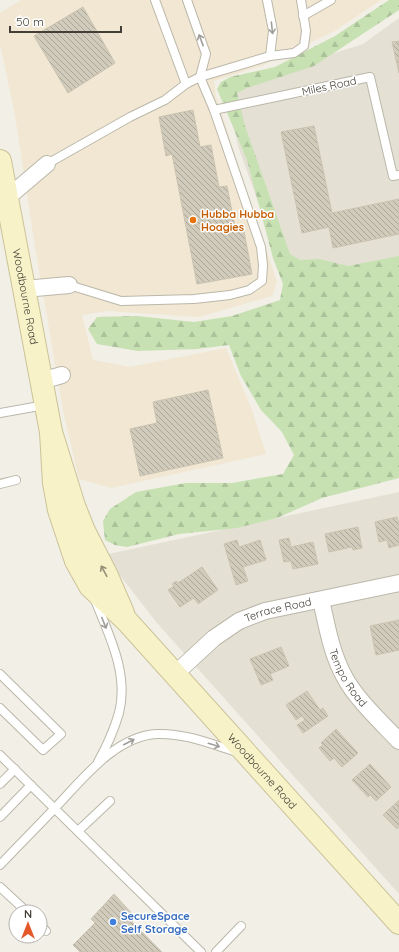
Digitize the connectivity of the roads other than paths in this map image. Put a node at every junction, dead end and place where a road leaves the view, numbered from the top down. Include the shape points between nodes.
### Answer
1 (155, 0) edge
2 (186, 0) edge
3 (267, 0) edge
4 (301, 0) edge
5 (331, 0) edge
6 (304, 16) junction
7 (270, 56) junction
8 (200, 77) junction
9 (186, 84) junction
10 (214, 110) junction
11 (0, 161) edge
12 (47, 164) joint
13 (399, 175) edge
14 (7, 198) junction
15 (69, 285) joint
16 (24, 289) junction
17 (62, 375) dead end
18 (41, 381) junction
19 (46, 405) junction
20 (0, 413) edge
21 (51, 432) junction
22 (16, 480) dead end
23 (0, 484) edge
24 (399, 583) edge
25 (90, 586) junction
26 (321, 600) junction
27 (126, 620) junction
28 (0, 674) edge
29 (175, 674) junction
30 (0, 708) edge
31 (399, 741) edge
32 (0, 755) edge
33 (248, 755) junction
34 (97, 764) junction
35 (15, 769) junction
36 (0, 784) edge
37 (31, 785) junction
38 (110, 801) dead end
39 (55, 808) junction
40 (0, 816) edge
41 (78, 831) junction
42 (0, 865) edge
43 (0, 887) edge
44 (18, 904) edge
45 (399, 922) edge
46 (241, 926) dead end
47 (201, 952) edge
48 (216, 952) edge

1 - 9 lane
8 -> 2 lane via 206,54
3 -> 7 lane via 273,31
4 - 6 lane
5 - 6 lane
6 - 7 lane via 304,46 294,53
7 - 8 lane
8 - 9 lane
8 - 10 lane
9 - 12 lane via 166,100
10 - 13 lane, Miles Road via 370,77 393,176
10 - 15 lane via 261,247 262,281 249,290 230,295 194,299 121,301
11 - 14 main road, Woodbourne Road
12 - 14 street
14 - 16 main road, Woodbourne Road
15 - 16 street
16 - 18 main road, Woodbourne Road
17 - 18 street
18 - 19 main road, Woodbourne Road
19 - 20 lane
19 - 21 main road, Woodbourne Road
21 - 25 main road, Woodbourne Road via 54,483 59,510 76,561
27 -> 21 main road, Woodbourne Road via 74,506
22 - 23 lane
24 - 26 street, Terrace Road
25 - 27 main road, Woodbourne Road
25 -> 34 lane via 113,645 121,679 119,712
26 - 29 street, Terrace Road via 266,611 239,621 214,638
26 - 31 street, Tempo Road via 333,650 344,677 361,700
27 - 29 main road, Woodbourne Road
28 - 30 lane via 61,734 43,750
29 - 33 main road, Woodbourne Road
32 - 35 lane
34 -> 33 lane via 131,741 155,734 193,738
33 - 45 main road, Woodbourne Road
34 - 39 lane
35 - 36 lane
35 - 37 lane
37 - 39 lane
37 - 40 lane
38 - 41 lane
39 - 41 lane
39 - 42 lane
41 - 47 lane
43 - 44 lane
46 - 48 lane

